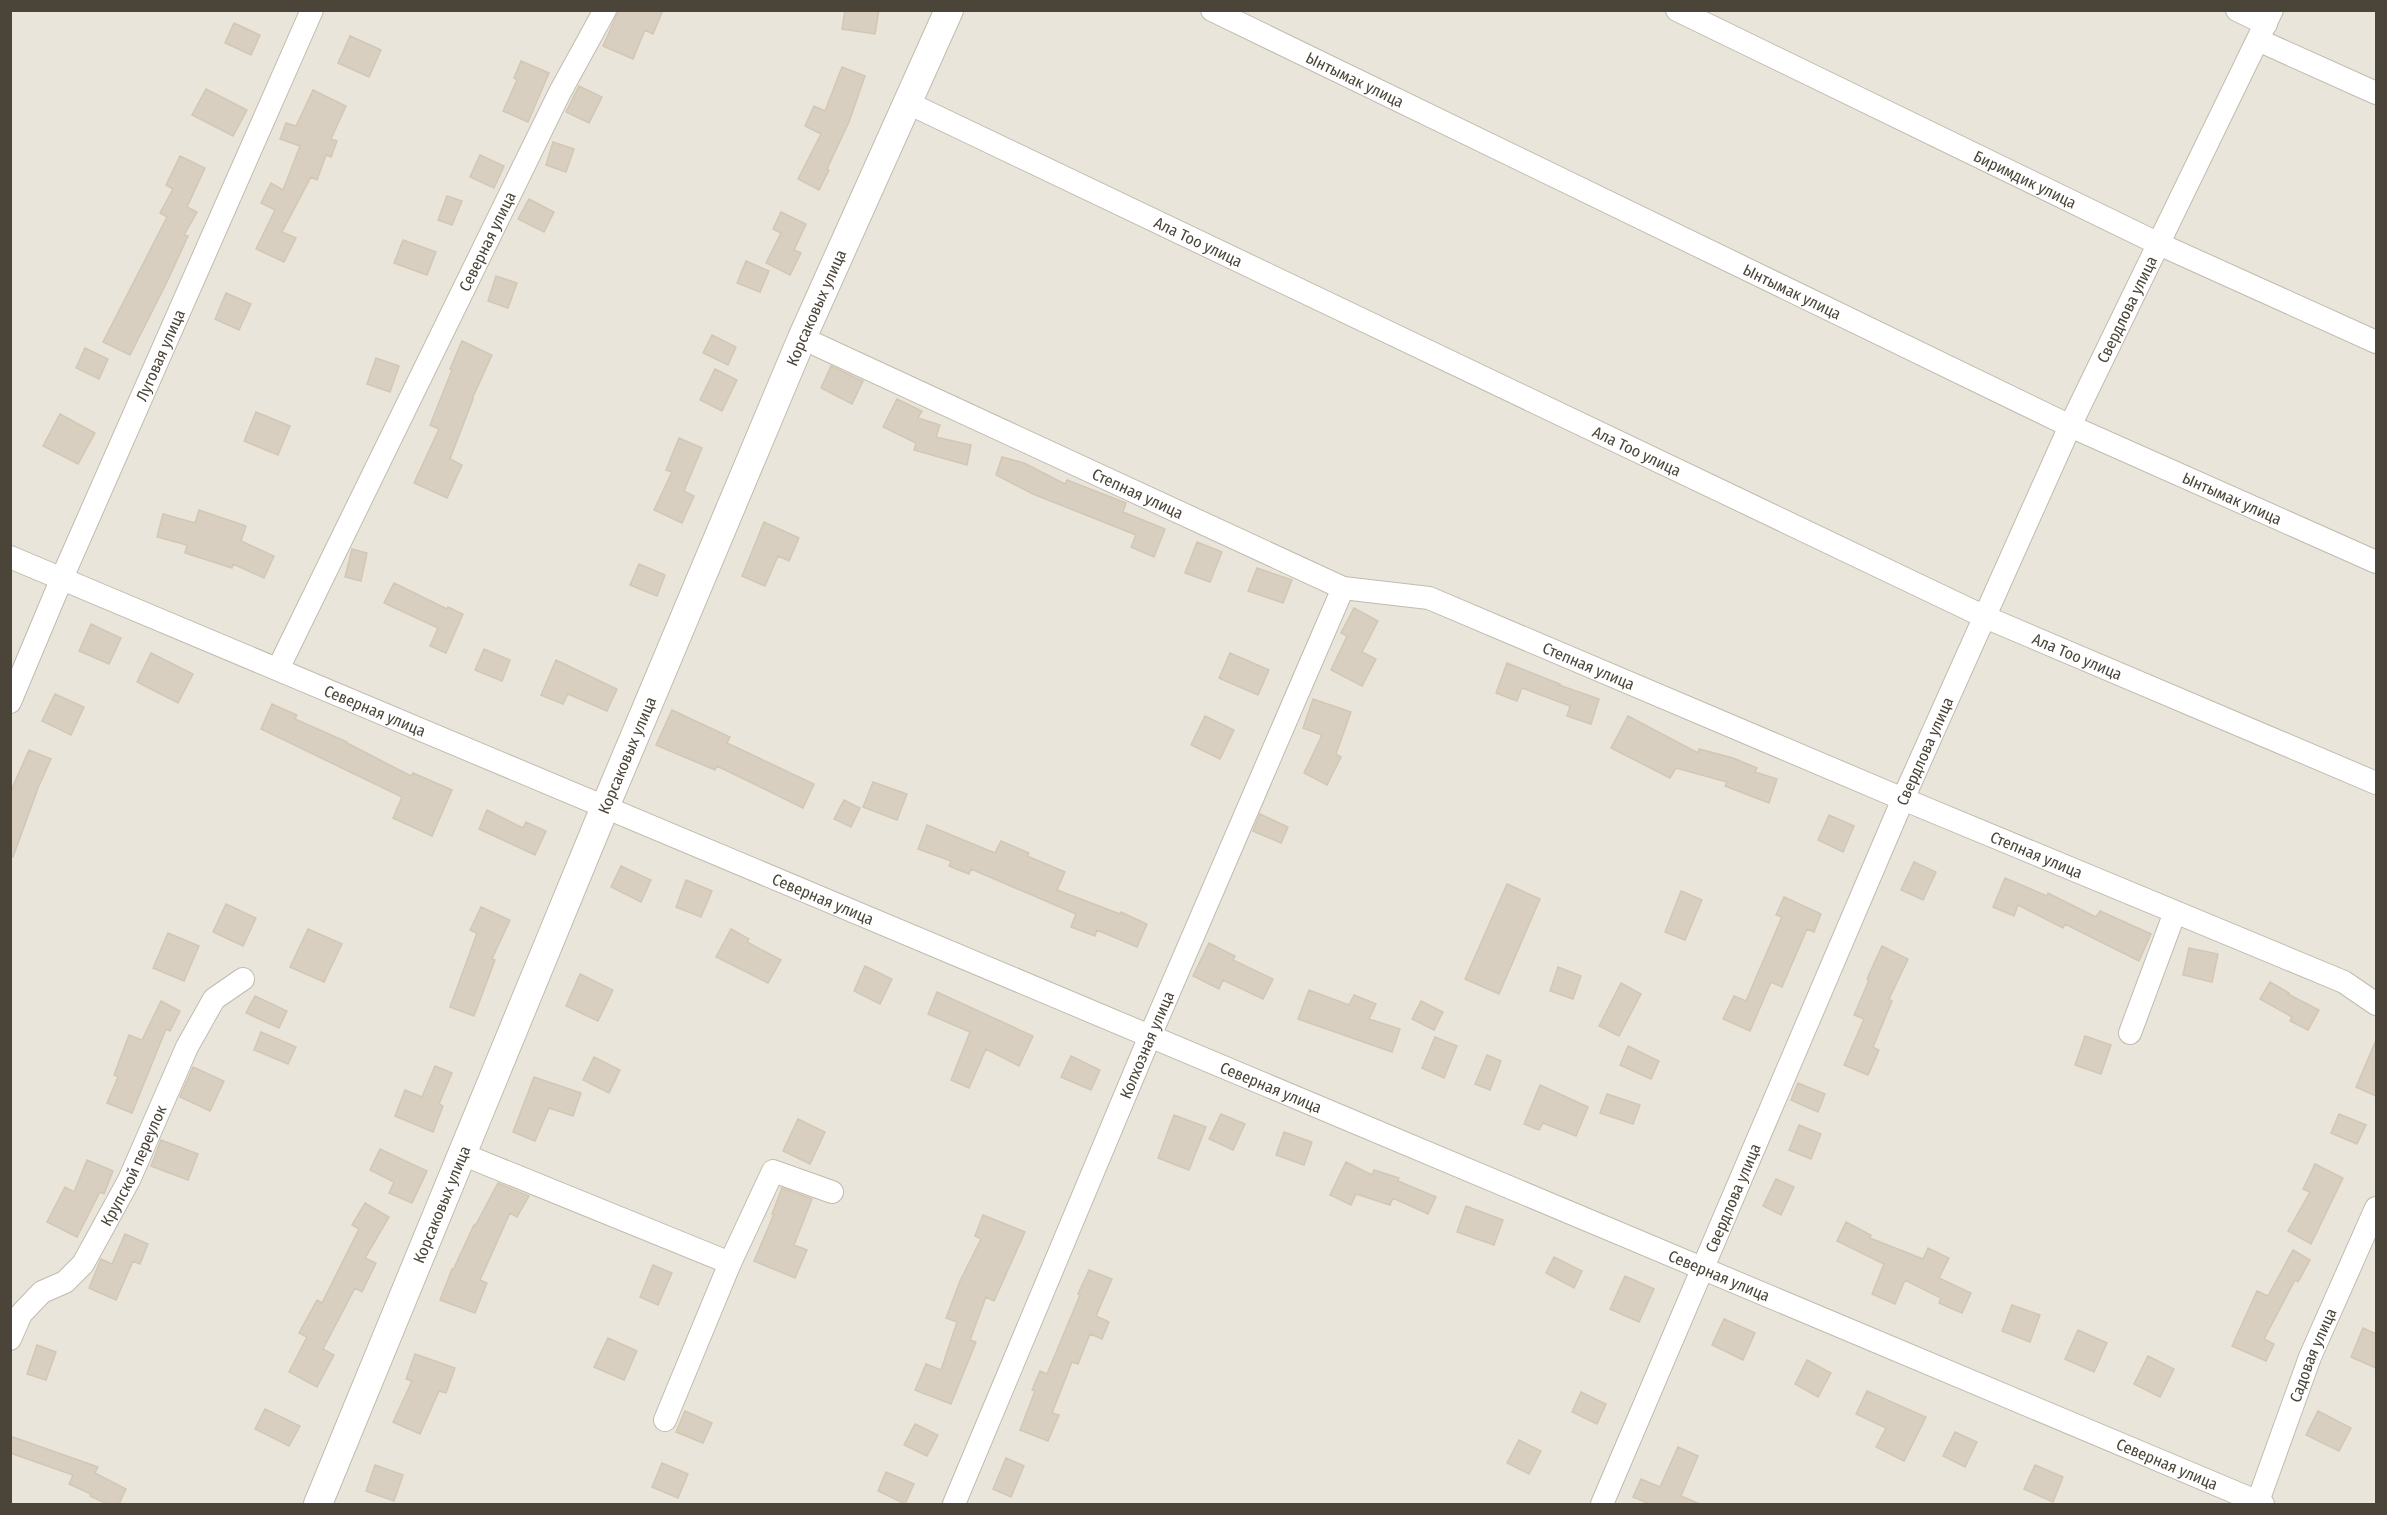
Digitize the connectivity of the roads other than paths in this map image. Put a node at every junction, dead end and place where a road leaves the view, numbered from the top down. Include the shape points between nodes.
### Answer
1 (312, 10) edge
2 (605, 10) edge
3 (949, 10) edge
4 (1212, 10) edge
5 (1677, 10) edge
6 (2237, 10) edge
7 (2265, 25) edge
8 (2376, 93) edge
9 (906, 102) junction
10 (2159, 244) junction
11 (802, 338) junction
12 (2376, 342) edge
13 (2070, 426) junction
14 (10, 557) edge
15 (2376, 562) edge
16 (62, 578) junction
17 (1343, 588) junction
18 (1985, 617) junction
19 (278, 669) junction
20 (10, 702) edge
21 (2376, 783) edge
22 (1903, 799) junction
23 (605, 807) junction
24 (2175, 912) junction
25 (243, 979) dead end
26 (2376, 1004) edge
27 (2130, 1033) dead end
28 (1150, 1036) junction
29 (462, 1154) junction
30 (832, 1192) dead end
31 (2376, 1208) edge
32 (730, 1263) junction
33 (1702, 1269) junction
34 (10, 1339) edge
35 (665, 1420) dead end
36 (318, 1504) edge
37 (954, 1504) edge
38 (1602, 1504) edge
39 (2260, 1504) edge

1 - 16 street, Луговая улица
2 - 19 street, Северная улица via 560,92
3 - 9 street, Корсаковых улица
4 - 13 street, Ынтымак улица
5 - 10 street, Биримдик улица
6 - 7 street
7 - 8 street
7 - 10 street, Свердлова улица
9 - 11 street, Корсаковых улица
9 - 18 street, Ала Тоо улица
10 - 12 street, Биримдик улица
10 - 13 street, Свердлова улица
11 - 17 street, Степная улица
11 - 23 street, Корсаковых улица
13 - 15 street, Ынтымак улица
13 - 18 street, Свердлова улица
14 - 16 street, Северная улица
16 - 19 street, Северная улица
16 - 20 street, Луговая улица
17 - 22 street, Степная улица via 1429,597
17 - 28 street, Колхозная улица
18 - 21 street, Ала Тоо улица
18 - 22 street, Свердлова улица
19 - 23 street, Северная улица
22 - 24 street, Степная улица
22 - 33 street, Свердлова улица
23 - 28 street, Северная улица
23 - 29 street, Корсаковых улица
24 - 26 street, Степная улица via 2344,982
24 - 27 street
25 - 34 street, Крупской переулок via 214,999 187,1047 129,1180 83,1264 65,1282 42,1292 21,1314
28 - 33 street, Северная улица
28 - 37 street, Колхозная улица
29 - 32 street
29 - 36 street, Корсаковых улица
30 - 32 street via 772,1171
31 - 39 street, Садовая улица via 2310,1357
32 - 35 street
33 - 38 street, Свердлова улица
33 - 39 street, Северная улица

